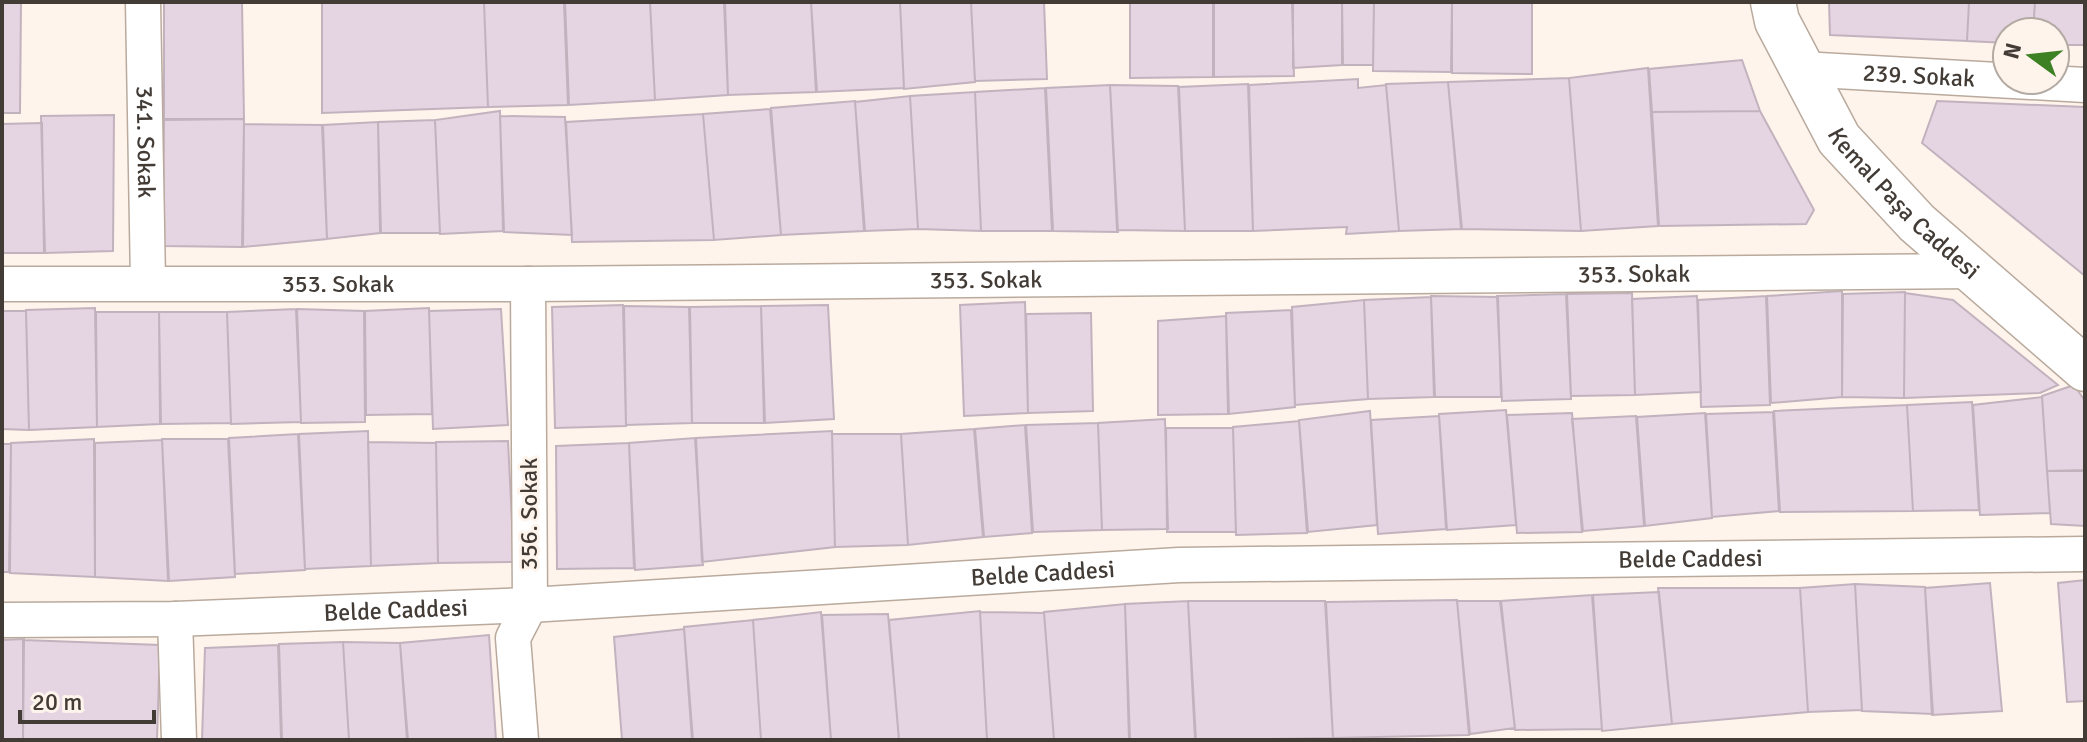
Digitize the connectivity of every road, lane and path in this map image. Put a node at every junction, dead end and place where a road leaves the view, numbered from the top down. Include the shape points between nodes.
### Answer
1 (143, 2) edge
2 (1773, 2) edge
3 (1801, 69) junction
4 (2085, 85) edge
5 (1972, 271) junction
6 (148, 282) junction
7 (2, 284) edge
8 (528, 284) junction
9 (2085, 369) edge
10 (2085, 554) edge
11 (530, 605) junction
12 (175, 619) junction
13 (2, 620) edge
14 (179, 740) edge
15 (521, 740) edge

1 - 6 street, 341. Sokak
2 - 3 street, Kemal Paşa Caddesi
3 - 4 street, 239. Sokak
3 - 5 street, Kemal Paşa Caddesi via 1839,139 1917,223
5 - 8 street, 353. Sokak
5 - 9 street, Kemal Paşa Caddesi
6 - 7 street, 353. Sokak
6 - 8 street, 353. Sokak
8 - 11 street, 356. Sokak
10 - 11 street, Belde Caddesi via 1179,565
11 - 12 street, Belde Caddesi
11 - 15 street, 356. Sokak via 513,638
12 - 13 street, Belde Caddesi
12 - 14 street

